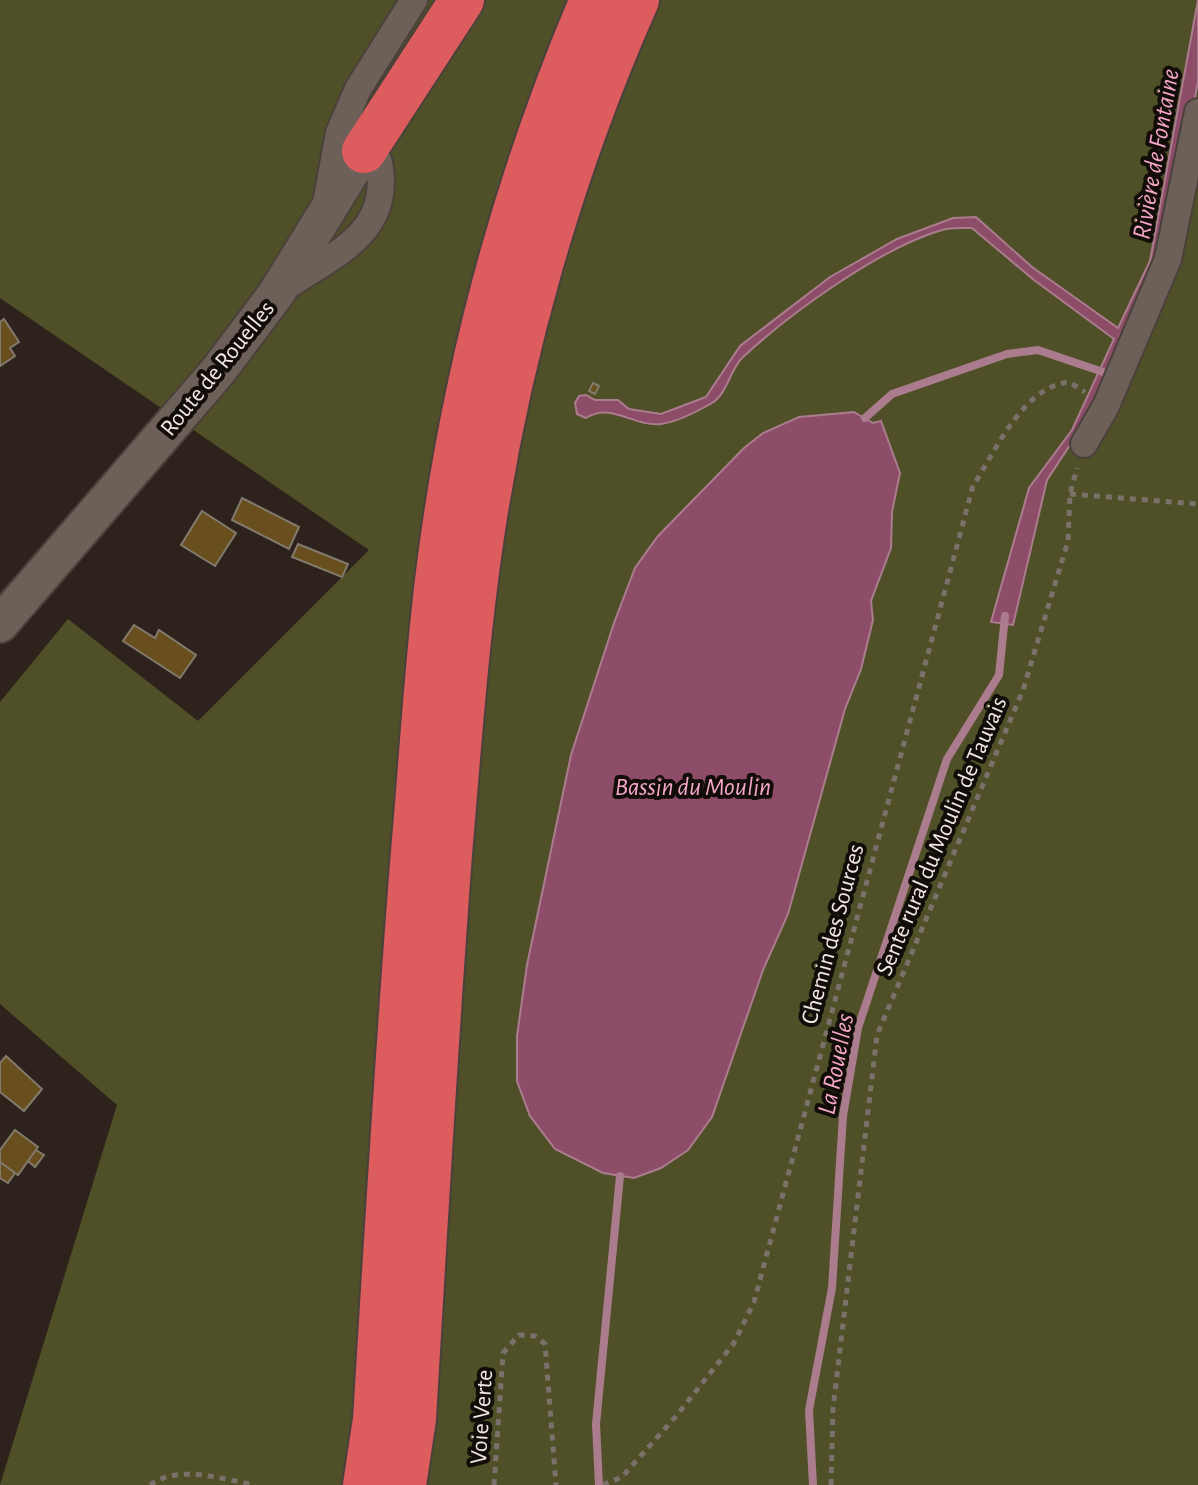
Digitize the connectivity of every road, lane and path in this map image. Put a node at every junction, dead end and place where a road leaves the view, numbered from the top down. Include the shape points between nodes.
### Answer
1 (414, 0) edge
2 (462, 0) edge
3 (592, 0) edge
4 (637, 0) edge
5 (1198, 112) edge
6 (351, 142) junction
7 (276, 294) junction
8 (1069, 382) dead end
9 (1084, 444) joint
10 (1070, 494) junction
11 (1198, 504) edge
12 (0, 624) edge
13 (150, 1485) edge
14 (255, 1485) edge
15 (365, 1485) edge
16 (404, 1485) edge
17 (494, 1485) edge
18 (556, 1485) edge
19 (603, 1485) edge
20 (831, 1485) edge

1 - 6 street via 358,89
2 - 6 highway
3 - 15 highway via 559,77 504,242 465,407 439,566 405,956 375,1419
4 - 16 highway via 612,56 555,223 516,360 481,542 459,743 414,1419
5 - 9 street via 1168,259 1106,406
6 - 7 street via 323,216
6 - 7 street, Route de Rouelles via 379,162 384,188 380,209 368,228
7 - 12 street, Route de Rouelles via 218,371
8 - 19 path, Chemin des Sources via 1042,390 973,486 754,1302 734,1343 622,1477
9 - 10 path, Sente rural du Moulin de Tauvais
10 - 11 path
10 - 20 path, Sente rural du Moulin de Tauvais via 1068,541 1023,690 877,1035 833,1409
13 - 14 path via 163,1476 191,1474
17 - 18 path, Voie Verte via 503,1353 519,1335 535,1336 545,1344

